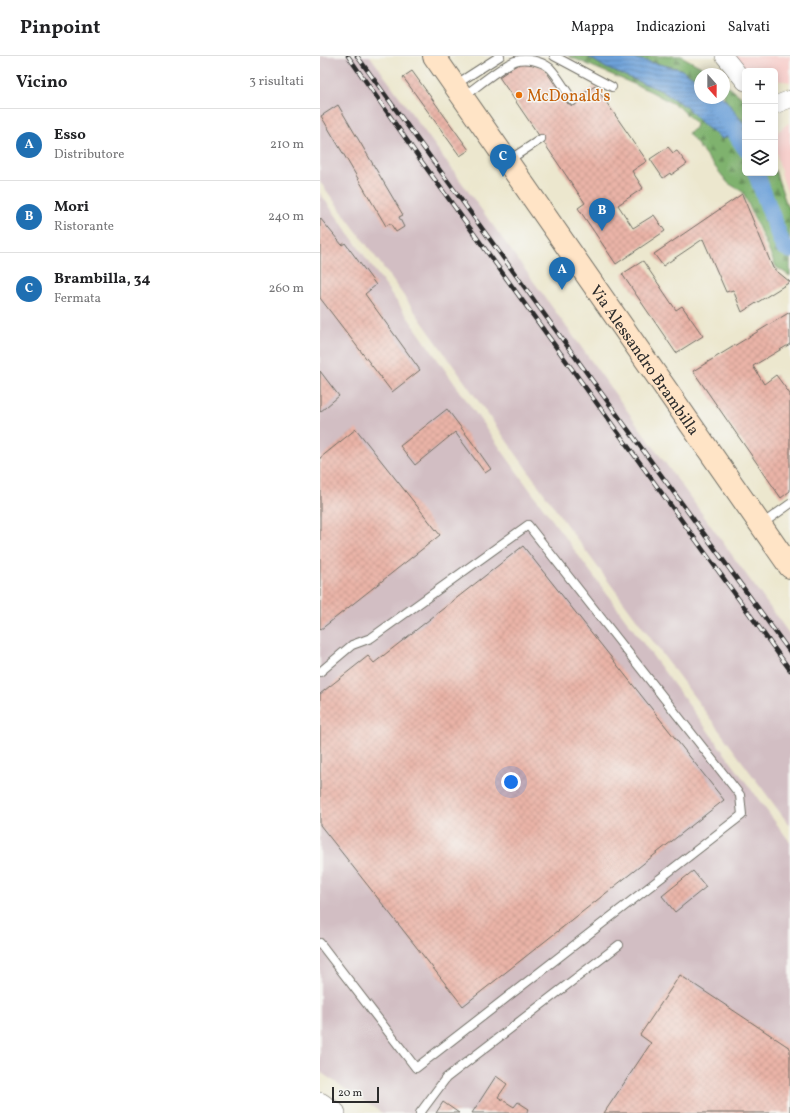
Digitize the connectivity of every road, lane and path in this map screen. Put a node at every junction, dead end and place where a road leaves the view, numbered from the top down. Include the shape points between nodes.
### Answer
1 (434, 56) edge
2 (500, 56) edge
3 (554, 56) edge
4 (724, 56) edge
5 (742, 78) edge
6 (612, 87) dead end
7 (459, 91) junction
8 (790, 99) edge
9 (573, 101) dead end
10 (778, 104) edge
11 (541, 139) dead end
12 (508, 161) junction
13 (790, 504) edge
14 (761, 525) junction
15 (790, 567) edge
16 (320, 672) edge
17 (320, 943) edge
18 (619, 945) dead end
19 (320, 1103) edge
20 (335, 1113) edge
21 (420, 1113) edge

1 - 7 main road, Via Alessandro Brambilla
2 - 7 lane
3 - 6 lane
4 - 5 street
7 - 9 lane via 515,61 536,61 550,68
7 - 12 main road, Via Alessandro Brambilla
8 - 10 street
11 - 12 lane
12 - 14 main road, Via Alessandro Brambilla
13 - 14 lane
14 - 15 main road, Via Alessandro Brambilla
16 - 17 lane via 352,645 371,638 528,526 740,795 742,815 416,1068
18 - 21 lane via 446,1078
19 - 20 street

